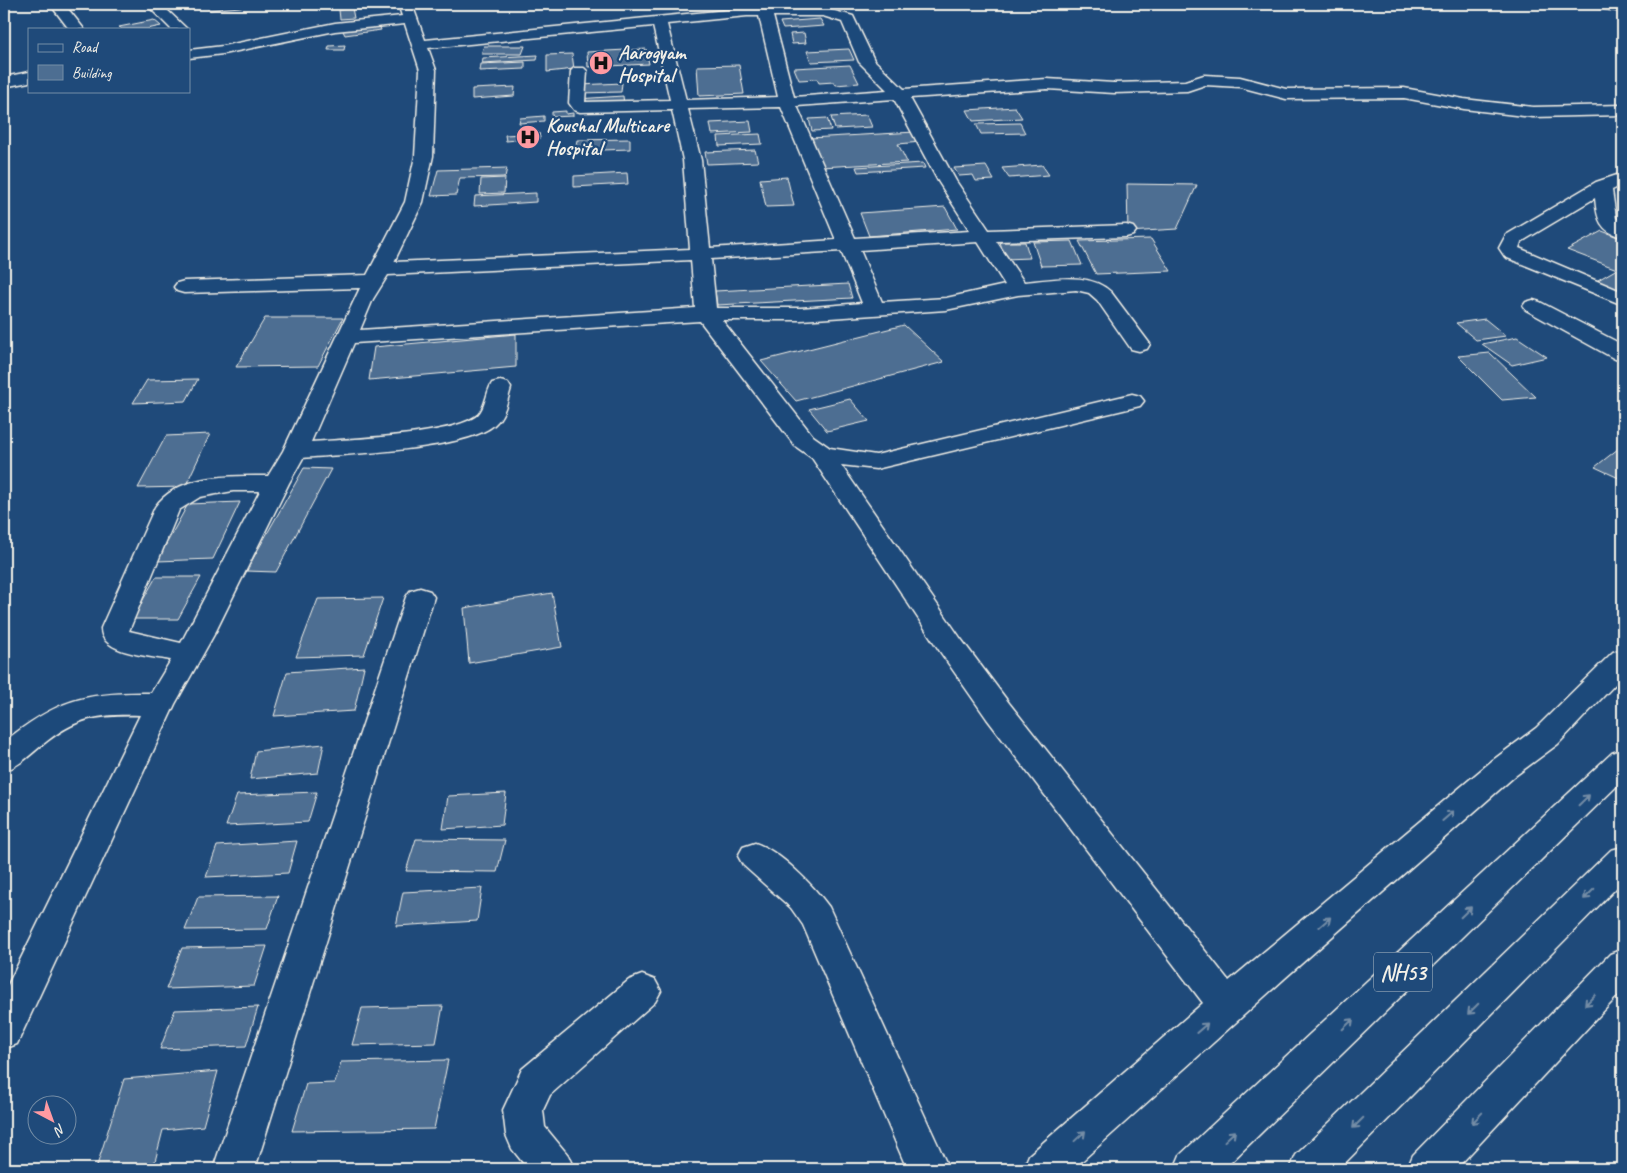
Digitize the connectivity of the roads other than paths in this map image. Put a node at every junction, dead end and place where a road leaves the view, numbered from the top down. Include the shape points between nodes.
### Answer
1 (1598, 4) edge
2 (60, 8) dead end
3 (1623, 8) edge
4 (159, 10) dead end
5 (407, 11) edge
6 (765, 12) junction
7 (659, 20) junction
8 (76, 28) edge
9 (179, 28) edge
10 (190, 38) edge
11 (419, 45) junction
12 (205, 52) junction
13 (190, 54) edge
14 (579, 71) dead end
15 (28, 76) edge
16 (4, 82) edge
17 (899, 93) junction
18 (787, 102) junction
19 (678, 106) junction
20 (1623, 110) edge
21 (1623, 178) edge
22 (1602, 186) junction
23 (1623, 230) edge
24 (1126, 231) dead end
25 (983, 236) junction
26 (848, 244) junction
27 (700, 254) junction
28 (378, 275) junction
29 (184, 287) dead end
30 (1018, 289) junction
31 (1623, 299) edge
32 (1533, 306) dead end
33 (875, 309) junction
34 (706, 314) junction
35 (346, 337) junction
36 (1139, 344) dead end
37 (1623, 354) edge
38 (500, 388) dead end
39 (1132, 401) dead end
40 (295, 451) junction
41 (821, 453) junction
42 (276, 483) junction
43 (420, 597) dead end
44 (188, 654) junction
45 (1623, 659) edge
46 (160, 704) junction
47 (4, 759) edge
48 (1617, 767) edge
49 (755, 856) dead end
50 (1623, 860) edge
51 (1623, 965) edge
52 (642, 992) dead end
53 (1227, 1006) junction
54 (4, 1032) edge
55 (234, 1169) edge
56 (552, 1169) edge
57 (928, 1169) edge
58 (1044, 1169) edge
59 (1195, 1169) edge
60 (1311, 1169) edge
61 (1428, 1169) edge

1 - 3 main road
2 - 8 main road
4 - 9 main road
5 - 11 main road
5 - 12 main road
6 - 7 main road
6 - 17 main road via 824,12 848,19 867,62
6 - 18 main road
7 - 11 main road
7 - 19 main road
10 - 12 main road
11 - 28 main road via 428,70 424,156 414,202
12 - 13 main road
14 - 19 main road via 577,103 580,107
15 - 16 main road
17 - 18 main road
17 - 20 main road via 1047,84 1114,88 1187,86 1204,80 1240,82 1286,94 1404,93 1532,112
17 - 25 main road via 947,181
18 - 19 main road
18 - 26 main road
19 - 27 main road via 692,160
21 - 22 main road
22 - 23 main road via 1607,220
22 - 31 main road via 1513,239 1509,248 1512,253
24 - 25 main road
25 - 26 main road
25 - 30 main road
26 - 27 main road
26 - 33 main road
27 - 28 main road
27 - 34 main road
28 - 29 main road
28 - 35 main road
30 - 33 main road via 946,304
30 - 36 main road via 1076,284 1096,289
32 - 37 main road
33 - 34 main road via 801,314
34 - 35 main road
34 - 41 main road via 804,441
35 - 40 main road
38 - 40 main road via 490,416 457,434
39 - 41 main road via 876,462
40 - 42 main road
41 - 53 main road via 998,712
42 - 44 main road
42 - 44 main road via 209,486 177,497 168,507 115,628 115,635 124,641
43 - 55 main road
44 - 46 main road
53 -> 45 main road via 1504,768 1547,736
46 - 47 main road via 98,705 71,712 46,725
46 - 54 main road
59 -> 48 main road, NH53
49 - 57 main road via 803,898 817,917
50 -> 60 main road
51 -> 61 main road
52 - 56 main road via 536,1082 524,1110 526,1135
58 -> 53 main road

